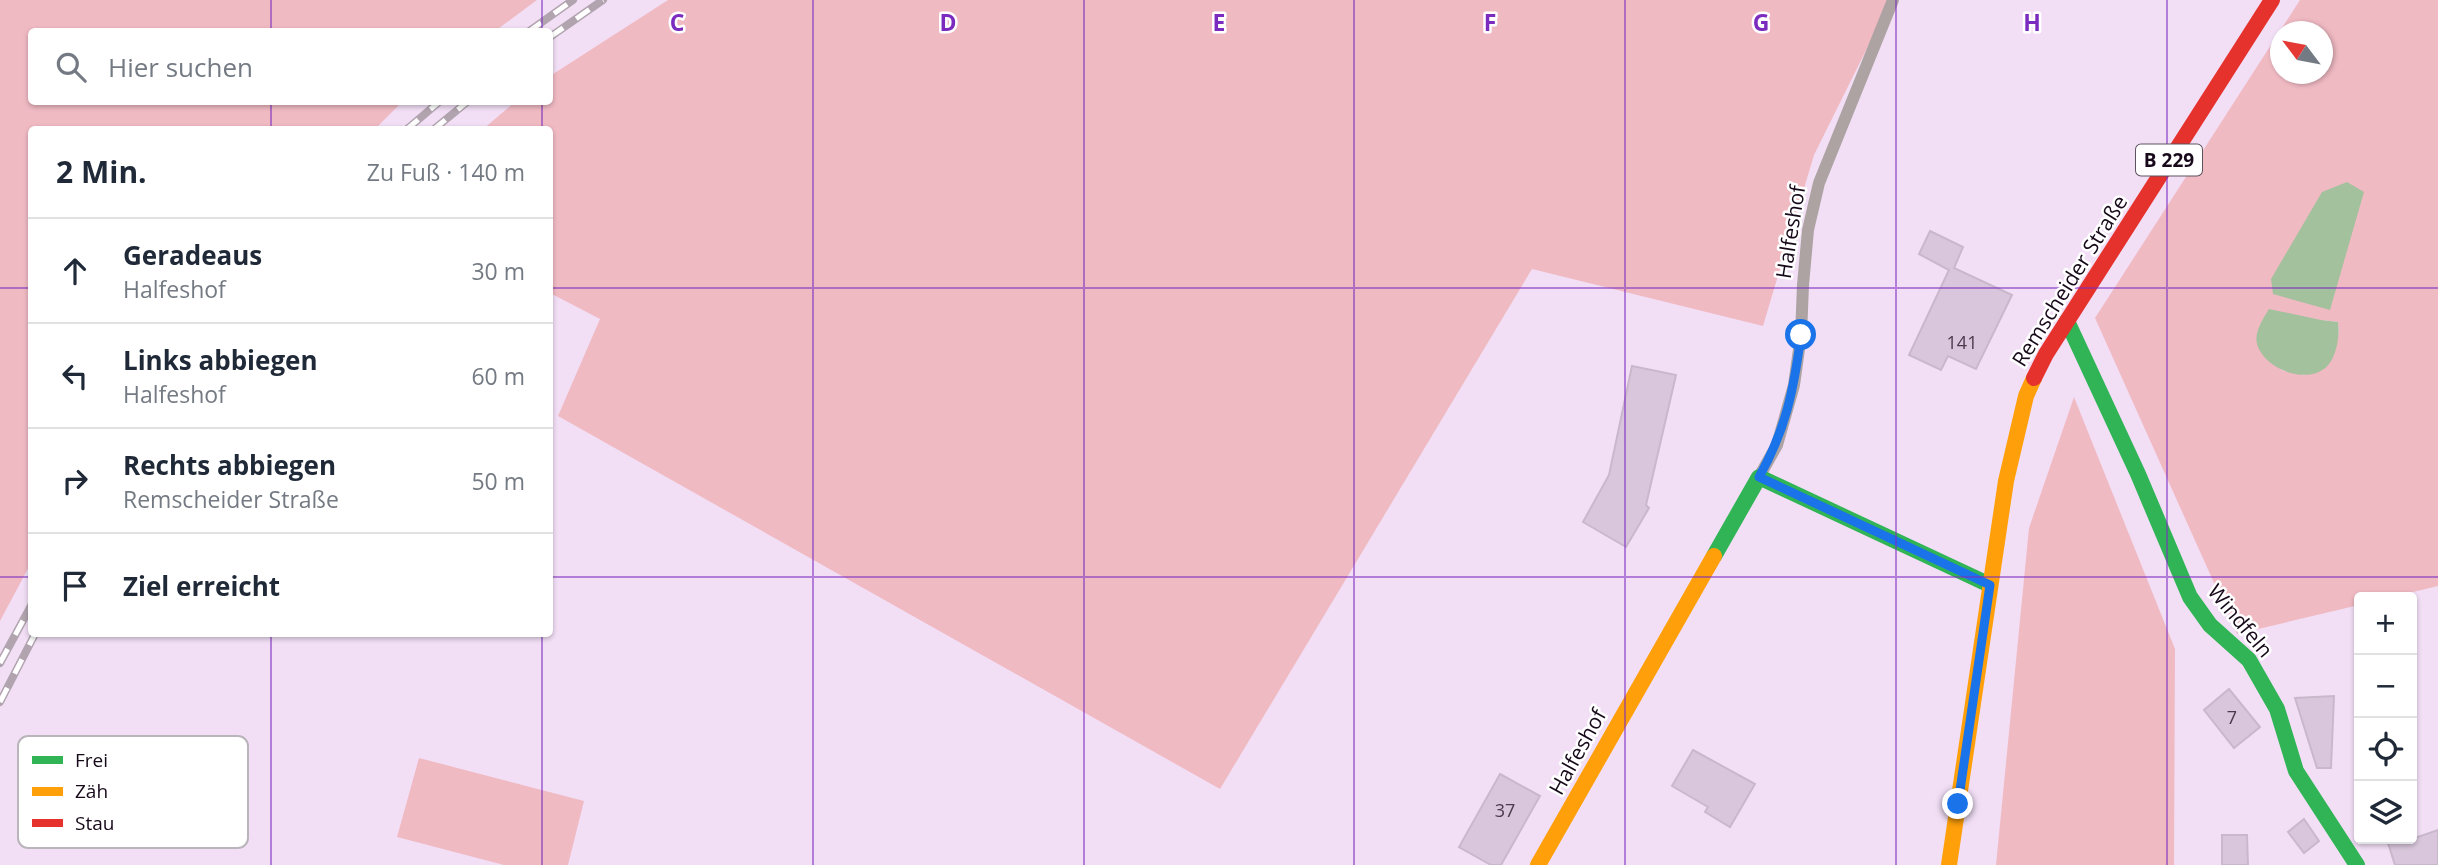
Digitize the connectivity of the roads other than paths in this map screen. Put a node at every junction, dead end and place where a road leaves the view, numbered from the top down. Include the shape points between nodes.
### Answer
1 (1893, 0) edge
2 (2272, 0) edge
3 (2067, 321) junction
4 (1759, 477) junction
5 (1990, 585) junction
6 (1538, 865) edge
7 (1949, 865) edge
8 (2357, 865) edge

1 - 4 lane, Halfeshof via 1816,194 1805,258 1794,386 1777,445
2 - 3 street, Remscheider Straße / B 229
3 - 5 street, Remscheider Straße / B 229 via 2033,378 2021,413
3 - 8 street, Windfeln via 2190,597 2210,625 2249,660 2277,709 2296,771
4 - 5 street
4 - 6 street, Halfeshof
5 - 7 street, Remscheider Straße / B 229

